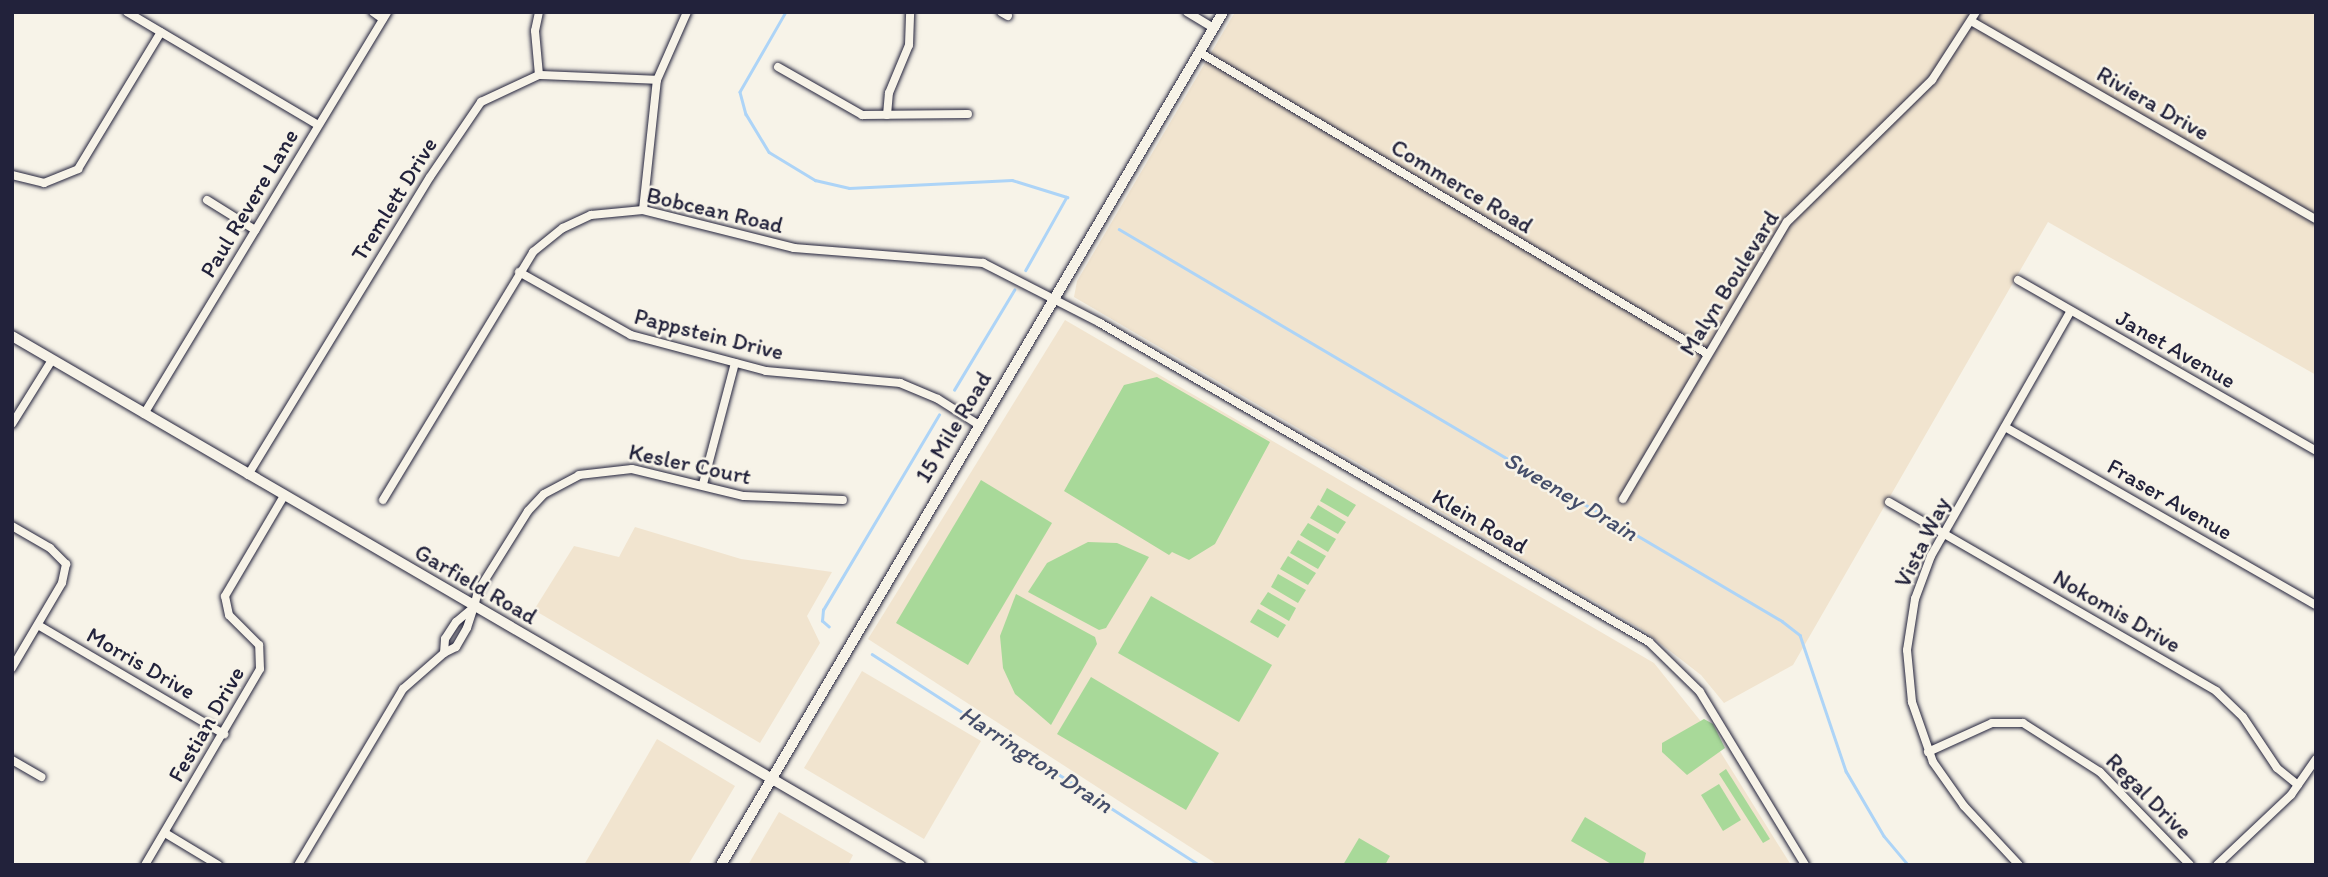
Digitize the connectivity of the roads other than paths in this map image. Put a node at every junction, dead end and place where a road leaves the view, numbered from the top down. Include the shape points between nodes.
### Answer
1 (127, 12) edge
2 (373, 12) edge
3 (539, 12) edge
4 (687, 12) edge
5 (910, 12) edge
6 (1187, 12) edge
7 (1976, 12) edge
8 (1222, 13) edge
9 (385, 15) edge
10 (1971, 21) junction
11 (1214, 28) junction
12 (161, 32) junction
13 (1199, 52) junction
14 (778, 67) dead end
15 (539, 75) junction
16 (657, 80) junction
17 (968, 114) dead end
18 (887, 116) junction
19 (318, 125) junction
20 (12, 175) edge
21 (207, 200) dead end
22 (643, 210) junction
23 (2316, 219) edge
24 (255, 230) junction
25 (519, 272) junction
26 (2018, 281) dead end
27 (1054, 298) junction
28 (2071, 311) junction
29 (12, 336) edge
30 (1706, 353) junction
31 (52, 360) junction
32 (736, 363) junction
33 (144, 414) junction
34 (12, 424) edge
35 (979, 425) junction
36 (2005, 426) junction
37 (2316, 452) edge
38 (248, 475) junction
39 (703, 484) junction
40 (284, 496) junction
41 (1623, 499) dead end
42 (383, 500) dead end
43 (843, 500) dead end
44 (1889, 502) dead end
45 (12, 526) edge
46 (1944, 534) junction
47 (2316, 605) edge
48 (474, 607) junction
49 (38, 625) junction
50 (12, 668) edge
51 (224, 734) junction
52 (1928, 752) junction
53 (2316, 759) edge
54 (12, 760) edge
55 (41, 776) dead end
56 (771, 778) junction
57 (2298, 785) junction
58 (165, 833) junction
59 (145, 865) edge
60 (218, 865) edge
61 (298, 865) edge
62 (721, 865) edge
63 (920, 865) edge
64 (1805, 865) edge
65 (2019, 865) edge
66 (2190, 865) edge
67 (2217, 865) edge

1 - 12 street
2 - 9 street
3 - 15 street via 535,31
4 - 16 street
5 - 18 street via 909,45 889,93
6 - 11 street
7 - 10 street, Malyn Boulevard
8 - 11 main road, 15 Mile Road
9 - 19 street, Paul Revere Lane
10 - 23 street, Riviera Drive
10 - 30 street, Malyn Boulevard via 1917,97 1787,222
11 - 13 main road, 15 Mile Road
12 - 19 street
12 - 20 street via 78,169 44,183
13 - 27 main road, 15 Mile Road
13 - 30 street, Commerce Road
14 - 18 street via 848,110
15 - 16 street, Tremlett Drive
15 - 38 street, Tremlett Drive via 493,93 470,115
16 - 22 street
17 - 18 street
19 - 24 street, Paul Revere Lane
21 - 24 street
22 - 25 street, Bobcean Road via 605,211 563,228 542,243
22 - 27 street, Bobcean Road via 794,248 974,261 1009,272
24 - 33 street, Paul Revere Lane
25 - 32 street, Pappstein Drive via 614,329
25 - 42 street, Bobcean Road
26 - 28 street, Janet Avenue
27 - 35 main road, 15 Mile Road
27 - 64 street, Klein Road via 1649,642 1700,692
28 - 36 street, Vista Way
28 - 37 street, Janet Avenue
29 - 31 main road, Garfield Road
30 - 41 street, Malyn Boulevard
31 - 33 main road, Garfield Road
31 - 34 street
32 - 35 street, Pappstein Drive via 788,374 900,383
32 - 39 street
33 - 38 main road, Garfield Road
35 - 56 main road, 15 Mile Road
36 - 46 street, Vista Way
36 - 47 street, Fraser Avenue
38 - 40 main road, Garfield Road
39 - 43 street, Kesler Court via 763,499
39 - 48 street, Kesler Court via 615,468 562,481 544,494 510,535
40 - 48 main road, Garfield Road
40 - 51 street, Festian Drive via 225,596 225,608 254,636 262,661
44 - 46 street, Nokomis Drive
45 - 49 street via 50,548 66,564 62,583
46 - 52 street, Vista Way via 1915,599 1908,650 1912,702
46 - 57 street, Nokomis Drive via 2216,691 2243,717 2277,768
48 - 56 main road, Garfield Road
48 - 61 street, Kesler Court via 456,622 444,653 403,689
49 - 50 street
49 - 51 street, Morris Drive
51 - 58 street, Festian Drive
52 - 65 street, Vista Way via 1949,788
52 - 66 street, Regal Drive via 1992,723 2023,723 2101,772
53 - 57 street
54 - 55 street
56 - 62 main road, 15 Mile Road
56 - 63 main road, Garfield Road
57 - 67 street
58 - 59 street, Festian Drive
58 - 60 street

